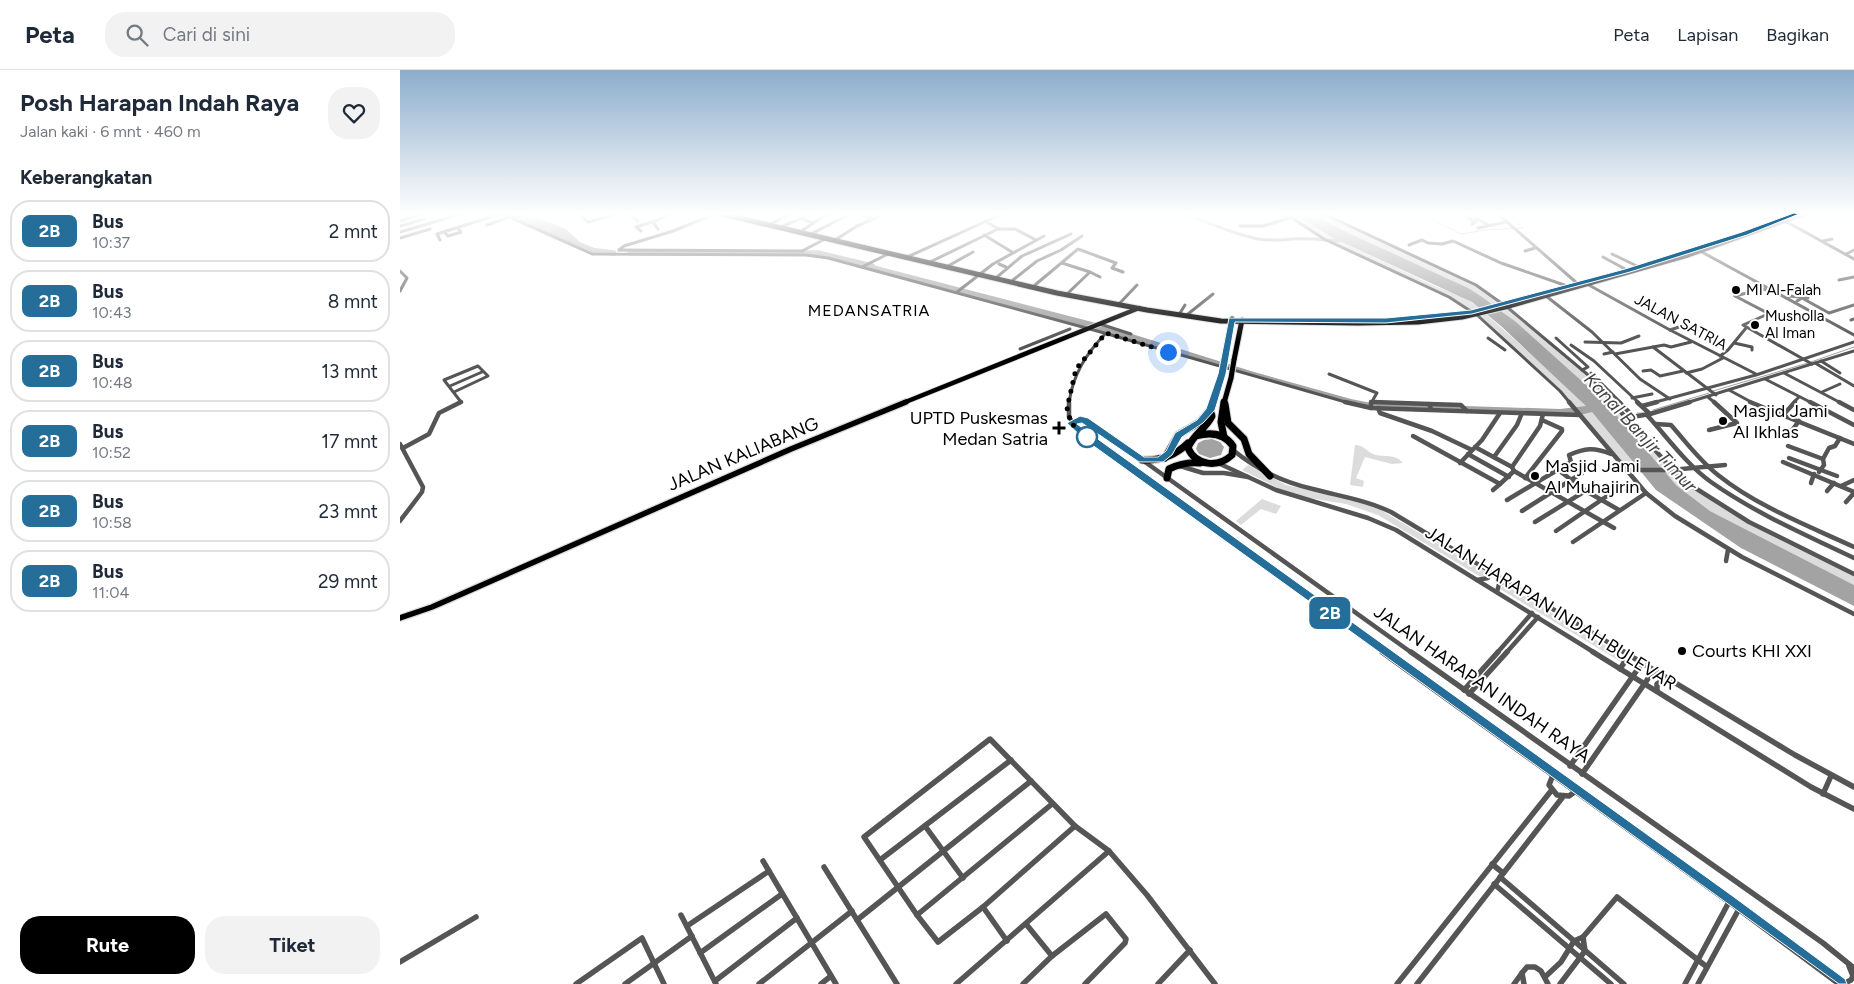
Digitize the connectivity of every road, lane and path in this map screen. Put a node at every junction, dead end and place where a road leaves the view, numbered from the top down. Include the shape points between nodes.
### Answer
1 (824, 257) edge
2 (883, 257) edge
3 (900, 257) edge
4 (909, 257) edge
5 (941, 257) edge
6 (965, 257) edge
7 (1005, 257) edge
8 (1023, 257) edge
9 (1046, 257) edge
10 (1068, 257) edge
11 (1099, 257) edge
12 (1363, 257) edge
13 (1414, 257) edge
14 (1486, 257) edge
15 (1545, 257) edge
16 (1603, 257) dead end
17 (1618, 257) edge
18 (1673, 257) edge
19 (1679, 257) edge
20 (1714, 257) edge
21 (1714, 257) edge
22 (906, 258) junction
23 (930, 262) junction
24 (1062, 263) junction
25 (999, 264) dead end
26 (948, 266) junction
27 (862, 267) junction
28 (1006, 267) junction
29 (1639, 267) junction
30 (1627, 270) junction
31 (400, 271) edge
32 (1090, 272) junction
33 (1123, 272) dead end
34 (980, 274) junction
35 (997, 276) junction
36 (1100, 277) dead end
37 (1854, 277) edge
38 (1013, 280) junction
39 (1839, 280) dead end
40 (1137, 284) dead end
41 (1578, 284) junction
42 (1587, 284) junction
43 (1037, 287) junction
44 (1570, 287) junction
45 (960, 290) junction
46 (1050, 290) junction
47 (400, 291) edge
48 (1775, 292) junction
49 (1068, 293) junction
50 (1213, 294) dead end
51 (1546, 296) junction
52 (1787, 297) junction
53 (1802, 298) junction
54 (1808, 298) dead end
55 (1797, 301) junction
56 (1119, 304) junction
57 (1185, 305) dead end
58 (1854, 305) edge
59 (1504, 306) junction
60 (1136, 308) junction
61 (1143, 308) junction
62 (1180, 313) junction
63 (1475, 313) junction
64 (1188, 314) junction
65 (1768, 314) junction
66 (1781, 320) dead end
67 (1231, 322) junction
68 (1242, 323) junction
69 (1100, 324) junction
70 (1682, 326) dead end
71 (1091, 328) junction
72 (1746, 328) junction
73 (1070, 329) dead end
74 (1670, 330) junction
75 (1111, 332) junction
76 (1131, 334) dead end
77 (1854, 334) edge
78 (1639, 336) dead end
79 (1488, 338) dead end
80 (1556, 338) dead end
81 (1585, 342) dead end
82 (1691, 342) junction
83 (1854, 342) edge
84 (1036, 343) junction
85 (1605, 343) junction
86 (1734, 343) junction
87 (1571, 345) dead end
88 (1041, 347) junction
89 (1653, 347) junction
90 (1513, 348) junction
91 (1020, 349) dead end
92 (1752, 350) dead end
93 (1854, 351) edge
94 (1614, 353) junction
95 (1604, 354) dead end
96 (1722, 357) junction
97 (1804, 359) junction
98 (1821, 361) junction
99 (1812, 363) junction
100 (1582, 370) junction
101 (1604, 370) junction
102 (1643, 371) dead end
103 (482, 372) junction
104 (1685, 372) junction
105 (1784, 373) junction
106 (1840, 373) dead end
107 (1330, 374) dead end
108 (1589, 374) junction
109 (1756, 375) junction
110 (1764, 379) junction
111 (1840, 384) dead end
112 (450, 386) junction
113 (1854, 386) edge
114 (1728, 390) junction
115 (454, 392) junction
116 (1712, 392) junction
117 (1822, 392) junction
118 (1652, 394) dead end
119 (1708, 397) junction
120 (1798, 397) junction
121 (1632, 398) junction
122 (1670, 400) junction
123 (1225, 404) junction
124 (1371, 405) junction
125 (1430, 407) junction
126 (1643, 407) junction
127 (1378, 408) junction
128 (1210, 410) junction
129 (1854, 410) edge
130 (1500, 413) junction
131 (1522, 413) junction
132 (1543, 414) junction
133 (1579, 414) junction
134 (1648, 414) junction
135 (1784, 414) junction
136 (1634, 416) junction
137 (1626, 418) junction
138 (1542, 420) junction
139 (1799, 421) junction
140 (1071, 423) junction
141 (1089, 423) junction
142 (1853, 423) edge
143 (1656, 424) junction
144 (1077, 429) junction
145 (1708, 430) dead end
146 (1790, 433) dead end
147 (1196, 436) junction
148 (1413, 436) dead end
149 (1224, 437) junction
150 (1840, 438) junction
151 (1189, 443) junction
152 (1854, 444) edge
153 (401, 446) edge
154 (1788, 446) dead end
155 (1474, 448) junction
156 (1233, 450) junction
157 (1468, 454) junction
158 (1613, 456) junction
159 (1494, 457) junction
160 (1165, 458) junction
161 (1789, 458) dead end
162 (1823, 458) junction
163 (1142, 460) junction
164 (1784, 462) dead end
165 (1203, 463) junction
166 (1460, 463) junction
167 (1218, 464) junction
168 (1725, 465) dead end
169 (1707, 466) junction
170 (1170, 468) junction
171 (1695, 468) junction
172 (1513, 469) junction
173 (1557, 469) junction
174 (1820, 469) junction
175 (1628, 470) junction
176 (1670, 470) junction
177 (1582, 473) dead end
178 (1816, 474) junction
179 (1270, 476) junction
180 (1509, 476) junction
181 (1837, 476) dead end
182 (1167, 478) junction
183 (1525, 478) junction
184 (1254, 479) junction
185 (1570, 480) junction
186 (1854, 480) edge
187 (1534, 483) junction
188 (1812, 483) dead end
189 (1834, 483) junction
190 (1500, 484) junction
191 (1596, 485) dead end
192 (1841, 486) junction
193 (1493, 490) dead end
194 (1586, 491) junction
195 (1827, 491) dead end
196 (1550, 493) junction
197 (1854, 493) edge
198 (1610, 494) dead end
199 (1646, 494) junction
200 (1507, 500) dead end
201 (1601, 500) junction
202 (1846, 502) dead end
203 (1568, 503) junction
204 (1619, 510) junction
205 (1522, 511) dead end
206 (1585, 511) junction
207 (400, 521) edge
208 (1535, 522) dead end
209 (1604, 522) junction
210 (1614, 528) dead end
211 (1556, 531) dead end
212 (1573, 542) dead end
213 (1854, 547) edge
214 (1728, 550) junction
215 (1854, 558) edge
216 (1726, 561) dead end
217 (1487, 568) junction
218 (1854, 574) edge
219 (1477, 580) junction
220 (1508, 580) junction
221 (1497, 592) junction
222 (1532, 613) junction
223 (1854, 614) edge
224 (1538, 617) junction
225 (400, 618) edge
226 (1629, 655) junction
227 (1642, 663) junction
228 (1620, 669) junction
229 (1654, 670) junction
230 (1633, 677) junction
231 (1666, 678) junction
232 (1645, 684) junction
233 (1658, 691) junction
234 (1466, 692) junction
235 (1011, 760) junction
236 (1570, 766) junction
237 (1582, 774) junction
238 (1553, 775) junction
239 (1830, 778) junction
240 (1031, 781) junction
241 (1854, 788) edge
242 (1551, 791) junction
243 (1576, 791) junction
244 (1824, 791) junction
245 (1562, 798) junction
246 (1052, 804) junction
247 (1854, 809) edge
248 (925, 826) junction
249 (1075, 826) junction
250 (1109, 851) junction
251 (943, 852) junction
252 (880, 860) junction
253 (764, 862) dead end
254 (1492, 864) junction
255 (824, 867) dead end
256 (769, 871) junction
257 (1502, 875) junction
258 (963, 878) junction
259 (1494, 884) junction
260 (898, 887) junction
261 (782, 894) junction
262 (1729, 902) junction
263 (983, 906) junction
264 (1739, 908) junction
265 (852, 911) junction
266 (681, 915) dead end
267 (917, 915) junction
268 (476, 917) dead end
269 (797, 918) junction
270 (857, 920) junction
271 (1026, 924) junction
272 (687, 926) junction
273 (692, 936) junction
274 (1583, 938) junction
275 (1007, 941) junction
276 (1574, 941) junction
277 (812, 943) junction
278 (1570, 948) junction
279 (1190, 950) junction
280 (1585, 951) junction
281 (700, 953) junction
282 (1052, 956) junction
283 (1582, 958) junction
284 (1698, 960) junction
285 (1845, 961) junction
286 (400, 962) edge
287 (655, 962) junction
288 (1708, 967) junction
289 (1854, 968) edge
290 (1522, 973) junction
291 (831, 976) junction
292 (1832, 978) junction
293 (1547, 980) edge
294 (716, 983) edge
295 (576, 984) edge
296 (625, 984) edge
297 (664, 984) edge
298 (759, 984) edge
299 (821, 984) edge
300 (836, 984) edge
301 (897, 984) edge
302 (956, 984) edge
303 (1024, 984) edge
304 (1085, 984) edge
305 (1158, 984) edge
306 (1215, 984) edge
307 (1397, 984) edge
308 (1417, 984) edge
309 (1514, 984) edge
310 (1524, 984) edge
311 (1560, 984) edge
312 (1612, 984) edge
313 (1624, 984) edge
314 (1685, 984) edge
315 (1698, 984) edge
316 (1839, 984) edge

1 - 27 street
2 - 27 street
3 - 22 highway
4 - 22 street
5 - 23 street
6 - 26 street
7 - 34 street
8 - 28 street
9 - 38 street
10 - 24 street
11 - 33 street via 1116,263 1112,268
12 - 63 street via 1449,297
13 - 59 street via 1476,286
14 - 44 street
15 - 41 street
16 - 30 street
17 - 29 street
18 - 29 highway
19 - 42 highway
20 - 48 street
21 - 52 street
22 - 23 highway
22 - 34 highway
23 - 26 highway
24 - 32 street
24 - 43 street
25 - 28 street
26 - 34 highway
27 - 45 street
28 - 35 street
29 - 30 highway
30 - 41 highway
31 - 47 street via 408,278
32 - 36 street
32 - 49 street
34 - 35 highway
34 - 43 highway
34 - 45 street
35 - 38 highway
37 - 39 street
38 - 43 highway
40 - 56 street
41 - 44 highway
42 - 51 highway
42 - 74 street, JALAN SATRIA
43 - 46 highway
44 - 59 highway
45 - 71 street
46 - 49 highway
46 - 60 highway
48 - 52 street
48 - 65 street via 1763,289 1734,296
49 - 56 highway
50 - 64 street
51 - 59 highway
51 - 85 street
52 - 53 street
52 - 55 street
52 - 77 street
53 - 54 street
53 - 55 street
53 - 58 street via 1829,313
55 - 77 street
56 - 61 highway
57 - 62 street
59 - 63 highway
59 - 100 street
60 - 61 main road
60 - 67 highway
60 - 69 main road, JALAN KALIABANG
61 - 62 highway
62 - 64 highway
63 - 68 highway via 1386,320
63 - 68 highway via 1399,322
63 - 90 street
64 - 67 highway
65 - 66 street
65 - 72 street via 1744,324
67 - 68 highway
67 - 128 highway, bridge via 1222,374
68 - 123 highway, bridge
69 - 71 main road, JALAN KALIABANG
69 - 75 street
70 - 74 street
71 - 75 street
71 - 88 main road, JALAN KALIABANG
72 - 86 street
72 - 97 street
73 - 84 street
74 - 82 street, JALAN SATRIA
75 - 76 street
75 - 124 street via 1354,405
75 - 140 street via 1076,369 1067,408
78 - 85 street via 1621,343
79 - 90 street via 1506,350
80 - 100 street via 1588,367
81 - 85 street
82 - 89 street
82 - 96 street, JALAN SATRIA
83 - 97 street
84 - 88 street
84 - 91 street
85 - 94 street
86 - 92 street via 1752,346
86 - 96 street
87 - 101 street
88 - 225 main road, JALAN KALIABANG via 748,467 432,607
89 - 94 street
89 - 104 street
90 - 133 street
93 - 98 street
94 - 95 street
94 - 122 street via 1640,379
96 - 104 street via 1702,369
96 - 109 street, JALAN SATRIA
97 - 99 street
97 - 109 street
98 - 99 street
98 - 106 street
99 - 105 street
99 - 113 street
100 - 108 street
101 - 108 street
101 - 121 street
102 - 104 street via 1651,370 1660,376
103 - 112 street
103 - 112 street via 477,366 444,380
103 - 115 street via 488,376
104 - 116 street
105 - 110 street
105 - 117 street
107 - 124 street via 1376,392 1378,394
108 - 136 street
108 - 137 street
109 - 110 street, JALAN SATRIA
109 - 116 street
110 - 114 street
110 - 120 street, JALAN SATRIA
111 - 117 street
112 - 115 street
114 - 116 street
114 - 135 street
115 - 153 street via 461,403 440,413 429,434
116 - 119 street
116 - 122 street
117 - 129 street
118 - 121 street
119 - 134 street
119 - 145 street via 1737,423
120 - 135 street
120 - 142 street, JALAN SATRIA
121 - 126 street
122 - 126 street
123 - 149 highway via 1221,412
123 - 179 highway via 1228,423 1244,439 1249,454
124 - 125 street
124 - 127 street
125 - 127 street
125 - 130 street via 1462,405 1467,409
126 - 134 street
127 - 155 street via 1380,413
128 - 147 highway via 1209,423
128 - 160 highway via 1200,422 1178,435
130 - 131 street
130 - 155 street
131 - 132 street
131 - 159 street
132 - 133 street
132 - 138 street
133 - 158 street
134 - 136 street
134 - 143 street
135 - 139 street
136 - 137 street
137 - 176 street
138 - 172 street
138 - 183 street via 1563,430
139 - 146 street
139 - 150 street
140 - 141 street via 1081,419
140 - 144 street, JALAN HARAPAN INDAH RAYA
141 - 144 street
141 - 163 street, JALAN HARAPAN INDAH RAYA
143 - 169 street via 1671,425
143 - 171 street
144 - 238 street, JALAN HARAPAN INDAH RAYA
147 - 149 highway via 1210,433
147 - 151 highway
148 - 166 street
149 - 156 highway
150 - 152 street
150 - 162 street
151 - 160 highway via 1182,451
151 - 165 highway via 1192,456
153 - 207 street via 423,487
154 - 162 street
155 - 157 street
155 - 159 street
156 - 167 highway via 1229,458
156 - 179 street, JALAN HARAPAN INDAH BULEVAR
157 - 166 street
157 - 180 street
158 - 173 street via 1586,447 1569,455 1571,462
158 - 175 street
159 - 172 street
160 - 163 highway
161 - 174 street
162 - 174 street
163 - 182 street, JALAN HARAPAN INDAH RAYA
164 - 178 street
165 - 167 highway
165 - 170 highway via 1184,462
166 - 190 street
167 - 184 street, JALAN HARAPAN INDAH BULEVAR
168 - 169 street
169 - 171 street
169 - 213 street via 1720,478 1767,506
170 - 182 highway
170 - 184 street via 1179,466 1203,473
171 - 176 street
171 - 215 street via 1711,482 1761,513
172 - 180 street
172 - 183 street
173 - 185 street
173 - 187 street
174 - 178 street
174 - 181 street
175 - 176 street
175 - 199 street
176 - 218 street via 1725,509
177 - 185 street
178 - 188 street
178 - 189 street
179 - 217 street, JALAN HARAPAN INDAH BULEVAR via 1380,506
180 - 190 street
182 - 234 street, JALAN HARAPAN INDAH RAYA
183 - 187 street
184 - 219 street, JALAN HARAPAN INDAH BULEVAR via 1287,494 1380,522
185 - 194 street
185 - 196 street
186 - 192 street
187 - 196 street
187 - 200 street
189 - 192 street
189 - 195 street
190 - 193 street
191 - 194 street
192 - 197 street
194 - 201 street
194 - 203 street
196 - 203 street
196 - 205 street
197 - 202 street
198 - 201 street
199 - 204 street
199 - 214 street
201 - 204 street
201 - 206 street
203 - 206 street
203 - 208 street
204 - 209 street
206 - 209 street
206 - 211 street
209 - 210 street
209 - 212 street
214 - 216 street
214 - 223 street
217 - 219 street via 1488,578
217 - 220 street, JALAN HARAPAN INDAH BULEVAR
219 - 221 street, JALAN HARAPAN INDAH BULEVAR
220 - 221 street via 1499,584
220 - 226 street, JALAN HARAPAN INDAH BULEVAR
221 - 222 street, JALAN HARAPAN INDAH BULEVAR
222 - 224 street, JALAN HARAPAN INDAH BULEVAR
222 - 234 street
224 - 228 street, JALAN HARAPAN INDAH BULEVAR
224 - 234 street
226 - 227 street, JALAN HARAPAN INDAH BULEVAR
226 - 228 street
227 - 229 street, JALAN HARAPAN INDAH BULEVAR
227 - 230 street
228 - 230 street, JALAN HARAPAN INDAH BULEVAR
229 - 231 street, JALAN HARAPAN INDAH BULEVAR
229 - 232 street
230 - 232 street, JALAN HARAPAN INDAH BULEVAR
230 - 236 street
231 - 233 street via 1657,684
231 - 239 street, JALAN HARAPAN INDAH BULEVAR
232 - 233 street, JALAN HARAPAN INDAH BULEVAR
232 - 237 street
233 - 244 street, JALAN HARAPAN INDAH BULEVAR
234 - 236 street, JALAN HARAPAN INDAH RAYA
235 - 240 street
235 - 248 street
235 - 252 street via 988,739 866,834 864,837
236 - 237 street, JALAN HARAPAN INDAH RAYA
237 - 285 street, JALAN HARAPAN INDAH RAYA
238 - 242 street via 1549,785
238 - 243 street, JALAN HARAPAN INDAH RAYA
239 - 241 street, JALAN HARAPAN INDAH BULEVAR
239 - 244 street
240 - 246 street
240 - 251 street
242 - 245 street
242 - 254 street
243 - 245 street via 1573,796
243 - 262 street, JALAN HARAPAN INDAH RAYA
244 - 247 street, JALAN HARAPAN INDAH BULEVAR
245 - 257 street
246 - 249 street
246 - 258 street
248 - 251 street
248 - 252 street
249 - 250 street
249 - 263 street
250 - 271 street
250 - 279 street
251 - 258 street
251 - 260 street
252 - 260 street
253 - 256 street
254 - 257 street
254 - 307 street
255 - 265 street
256 - 261 street
256 - 272 street
257 - 259 street
257 - 276 street
258 - 267 street
259 - 278 street
259 - 308 street
260 - 267 street
260 - 270 street
261 - 269 street
261 - 281 street
262 - 264 street, JALAN HARAPAN INDAH RAYA
262 - 284 street
263 - 267 street via 938,942
263 - 275 street
264 - 288 street
264 - 292 street, JALAN HARAPAN INDAH RAYA
265 - 270 street
265 - 277 street
266 - 272 street
268 - 286 street
269 - 277 street
269 - 294 street
270 - 301 street
271 - 275 street
271 - 282 street
272 - 273 street
273 - 281 street
273 - 287 street
274 - 276 street
274 - 280 street
274 - 284 street via 1618,898
275 - 302 street
276 - 278 street
276 - 280 street
277 - 291 street
277 - 298 street
278 - 283 street
278 - 293 street
279 - 305 street
279 - 306 street
280 - 283 street
280 - 313 street
281 - 294 street
282 - 303 street
282 - 304 street via 1104,914 1108,916 1126,939 1125,943
283 - 311 street
283 - 312 street
284 - 288 street
284 - 314 street
285 - 289 street, JALAN HARAPAN INDAH RAYA
285 - 292 street via 1852,971 1851,980 1845,983
287 - 295 street via 642,938
287 - 296 street
287 - 297 street
288 - 315 street
290 - 293 street via 1532,966
290 - 309 street
290 - 310 street
291 - 299 street
291 - 300 street
292 - 316 street, JALAN HARAPAN INDAH RAYA

